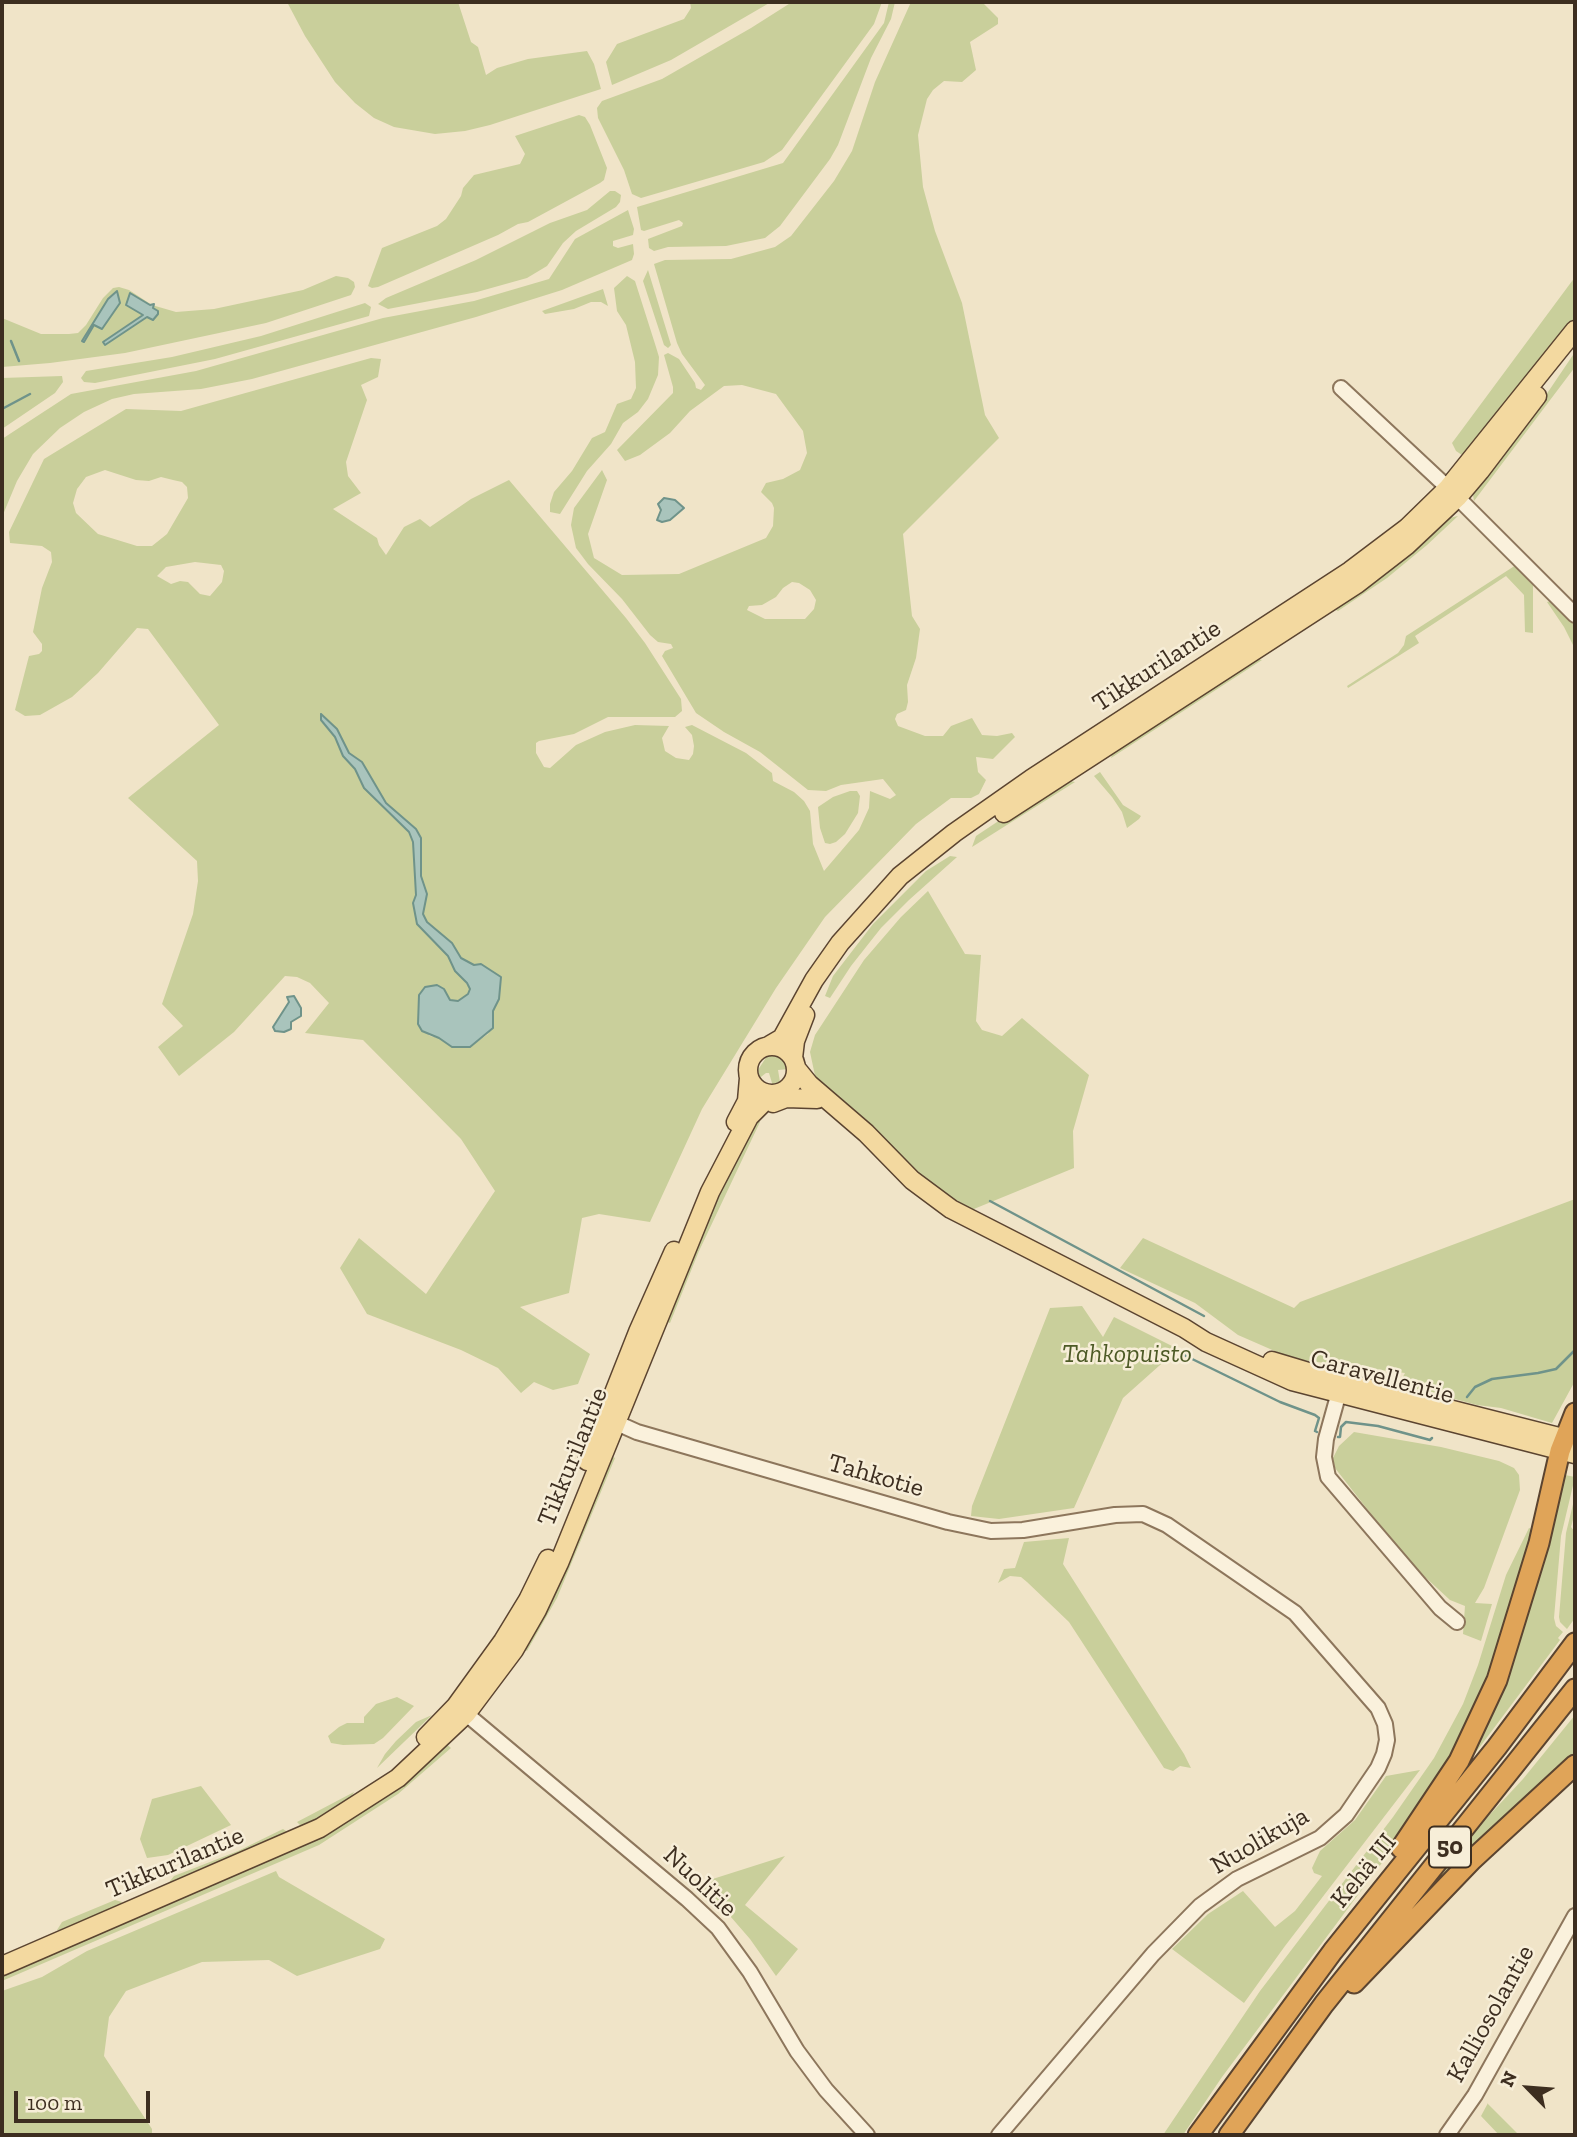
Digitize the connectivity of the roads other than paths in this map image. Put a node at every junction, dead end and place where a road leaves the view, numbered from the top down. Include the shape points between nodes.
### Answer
1 (1575, 330) edge
2 (1575, 345) edge
3 (1341, 388) dead end
4 (1453, 492) junction
5 (1575, 615) edge
6 (771, 1045) junction
7 (795, 1063) junction
8 (749, 1078) junction
9 (778, 1092) junction
10 (817, 1099) junction
11 (848, 1116) junction
12 (749, 1117) junction
13 (1340, 1388) junction
14 (1575, 1413) edge
15 (610, 1419) junction
16 (1569, 1446) edge
17 (1143, 1514) joint
18 (1457, 1622) dead end
19 (1575, 1643) edge
20 (1575, 1689) edge
21 (461, 1710) junction
22 (1575, 1765) edge
23 (1575, 1916) edge
24 (1334, 1951) junction
25 (2, 1966) edge
26 (1324, 2004) junction
27 (867, 2135) edge
28 (999, 2135) edge
29 (1198, 2135) edge
30 (1229, 2135) edge
31 (1447, 2135) edge

1 - 4 main road, Tikkurilantie
2 - 4 main road, Tikkurilantie via 1480,471
3 - 4 street
4 - 5 street
4 - 6 main road, Tikkurilantie via 1350,571 927,853 840,943 782,1038
4 - 7 main road, Tikkurilantie via 1406,547 1357,584 936,859 847,949 804,1015 795,1041
6 - 7 main road via 783,1048
6 - 8 main road via 750,1058
7 - 9 main road via 794,1079
7 - 11 main road, Caravellentie via 809,1084
8 - 9 main road via 758,1089
8 - 15 main road, Tikkurilantie via 747,1101 667,1264
9 - 10 main road, Caravellentie via 797,1090
9 - 12 main road, Tikkurilantie
10 - 11 main road, Caravellentie
10 - 12 main road via 786,1098
11 - 13 main road, Caravellentie via 912,1180 951,1209 1253,1364 1292,1381
12 - 15 main road, Tikkurilantie via 710,1192
13 - 16 main road, Caravellentie
13 - 18 street via 1325,1448 1328,1477
14 - 16 highway
15 - 17 street, Tahkotie via 637,1432 991,1531
15 - 21 main road, Tikkurilantie via 537,1610 514,1650
16 - 24 highway via 1509,1643 1482,1715 1459,1761 1367,1894
17 - 28 street, Nuolikuja via 1167,1525 1295,1613 1378,1708 1385,1724 1384,1754 1346,1815 1320,1838 1237,1879 1186,1919
19 - 24 highway, Kehä III / 50
20 - 26 highway, Kehä III / 50
21 - 25 main road, Tikkurilantie via 398,1777 320,1828
21 - 27 street, Nuolitie via 718,1928 797,2051
22 - 26 highway via 1472,1860 1360,1978
23 - 31 street, Kalliosolantie via 1475,2095
24 - 29 highway, Kehä III / 50
26 - 30 highway, Kehä III / 50

